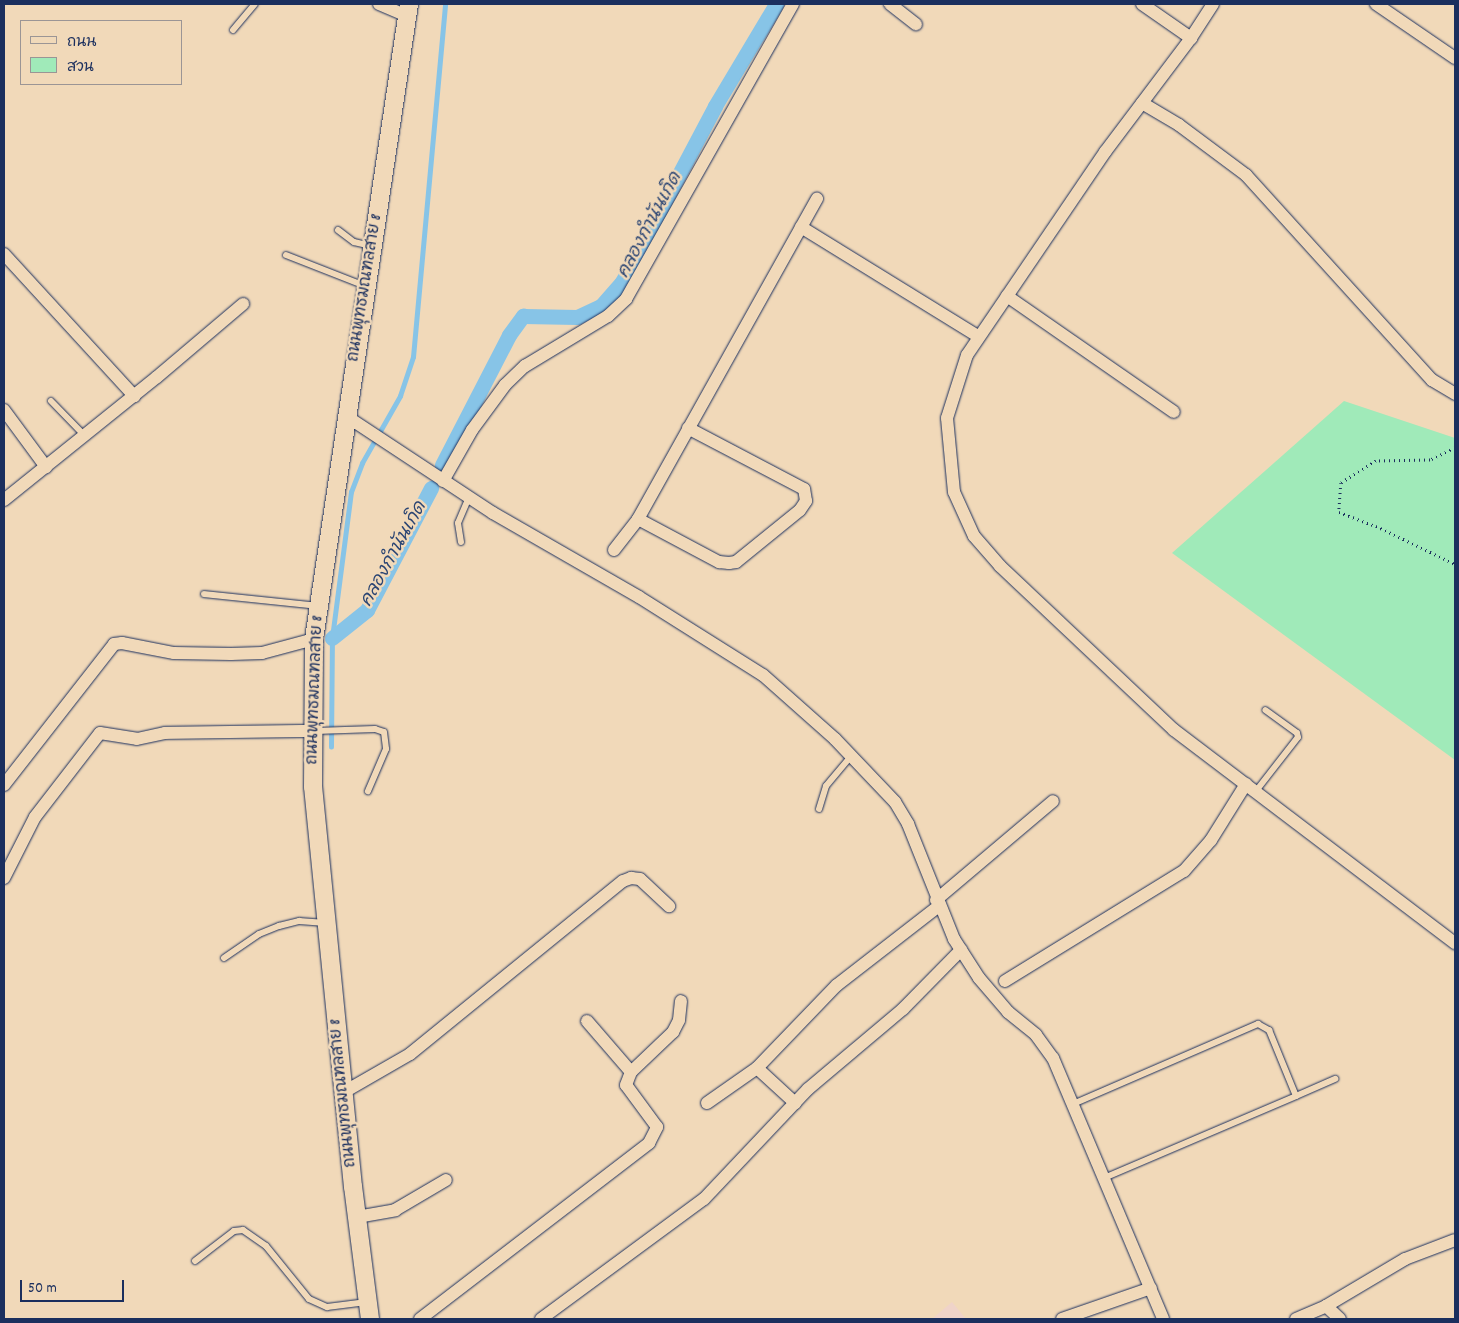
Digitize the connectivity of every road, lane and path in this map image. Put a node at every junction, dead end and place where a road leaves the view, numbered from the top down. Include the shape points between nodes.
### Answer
1 (255, 4) edge
2 (379, 4) edge
3 (793, 4) edge
4 (890, 4) edge
5 (1142, 4) edge
6 (1213, 4) edge
7 (1376, 4) edge
8 (408, 10) edge
9 (916, 24) dead end
10 (233, 30) dead end
11 (1191, 38) junction
12 (1455, 58) edge
13 (1142, 103) junction
14 (817, 198) dead end
15 (801, 227) junction
16 (338, 230) dead end
17 (372, 246) junction
18 (4, 254) edge
19 (286, 255) dead end
20 (366, 286) junction
21 (1007, 296) junction
22 (243, 304) dead end
23 (980, 337) junction
24 (1455, 394) edge
25 (134, 396) junction
26 (51, 401) dead end
27 (4, 410) edge
28 (1174, 412) dead end
29 (346, 416) junction
30 (688, 428) junction
31 (85, 436) junction
32 (1455, 448) edge
33 (46, 467) junction
34 (443, 481) junction
35 (468, 498) junction
36 (4, 500) edge
37 (638, 519) junction
38 (461, 542) dead end
39 (614, 550) dead end
40 (1455, 564) edge
41 (204, 594) dead end
42 (319, 606) junction
43 (314, 639) junction
44 (1265, 710) dead end
45 (313, 731) junction
46 (851, 756) junction
47 (4, 785) edge
48 (1251, 788) junction
49 (368, 791) dead end
50 (1052, 801) dead end
51 (819, 809) dead end
52 (4, 878) edge
53 (938, 903) junction
54 (669, 906) dead end
55 (327, 923) junction
56 (1455, 943) edge
57 (961, 950) junction
58 (224, 958) dead end
59 (1005, 981) dead end
60 (681, 1001) dead end
61 (587, 1021) dead end
62 (757, 1068) junction
63 (630, 1072) junction
64 (1335, 1079) dead end
65 (344, 1092) junction
66 (1296, 1096) junction
67 (707, 1103) dead end
68 (795, 1103) junction
69 (1073, 1104) junction
70 (1104, 1178) junction
71 (446, 1180) dead end
72 (357, 1217) junction
73 (1455, 1240) edge
74 (195, 1261) dead end
75 (1151, 1288) junction
76 (1326, 1306) junction
77 (368, 1314) edge
78 (420, 1319) edge
79 (541, 1319) edge
80 (1062, 1319) edge
81 (1163, 1319) edge
82 (1296, 1319) edge
83 (1340, 1319) edge

1 - 10 lane
2 - 8 street
3 - 34 street via 626,299 608,316 525,366 505,385 472,430
4 - 9 street
5 - 11 street
6 - 11 street
7 - 12 street
8 - 17 street, ถนนพุทธมณฑลสาย 8
11 - 13 street
13 - 21 street
13 - 24 street via 1179,125 1246,175 1432,380
14 - 15 street
15 - 23 street
15 - 30 street
16 - 17 lane via 354,242
17 - 20 street, ถนนพุทธมณฑลสาย 8
18 - 25 street
19 - 20 lane
20 - 29 street, ถนนพุทธมณฑลสาย 8
21 - 23 street
21 - 28 street
22 - 25 street
23 - 48 street via 967,355 947,418 954,492 974,536 1071,636 1174,730
25 - 31 street
26 - 31 lane
27 - 33 street
29 - 34 street
29 - 42 street, ถนนพุทธมณฑลสาย 8
30 - 37 street
30 - 37 street via 804,489 806,501 800,510 729,563 718,562
31 - 33 street
32 - 40 path via 1430,460 1376,462 1341,483 1339,512
33 - 36 street
34 - 35 street
35 - 38 lane via 458,523
35 - 46 street via 639,597 764,675
37 - 39 street
41 - 42 lane
42 - 43 street, ถนนพุทธมณฑลสาย 8
43 - 45 street, ถนนพุทธมณฑลสาย 8
43 - 47 street via 262,653 231,654 174,653 114,644
44 - 48 lane via 1298,737
45 - 49 lane via 375,729 384,732 386,748
45 - 52 street via 165,733 137,739 100,733 35,817
45 - 55 street, ถนนพุทธมณฑลสาย 8 via 313,787
46 - 51 lane via 826,786
46 - 53 street via 895,802 908,824
48 - 56 street
48 - 59 street via 1184,871
50 - 53 street
53 - 57 street
53 - 62 street via 837,985
54 - 65 street via 640,879 623,881 410,1054
55 - 58 lane via 299,921 279,926 259,934
55 - 65 street, ถนนพุทธมณฑลสาย 8
57 - 68 street via 903,1009
57 - 69 street via 997,999 1036,1035 1053,1058
60 - 63 street via 679,1020 673,1032
61 - 63 street
62 - 67 street
62 - 68 street
63 - 78 street via 626,1085 657,1126 649,1142
64 - 66 lane
65 - 72 street, ถนนพุทธมณฑลสาย 8
66 - 69 lane via 1269,1030 1258,1024
66 - 70 lane
68 - 79 street via 704,1199
69 - 70 street
70 - 75 street
71 - 72 street via 395,1210
72 - 77 street, ถนนพุทธมณฑลสาย 8
73 - 76 street via 1406,1259
74 - 77 lane via 234,1231 244,1230 266,1246 309,1299 327,1307
75 - 80 street
75 - 81 street
76 - 82 street
76 - 83 street

